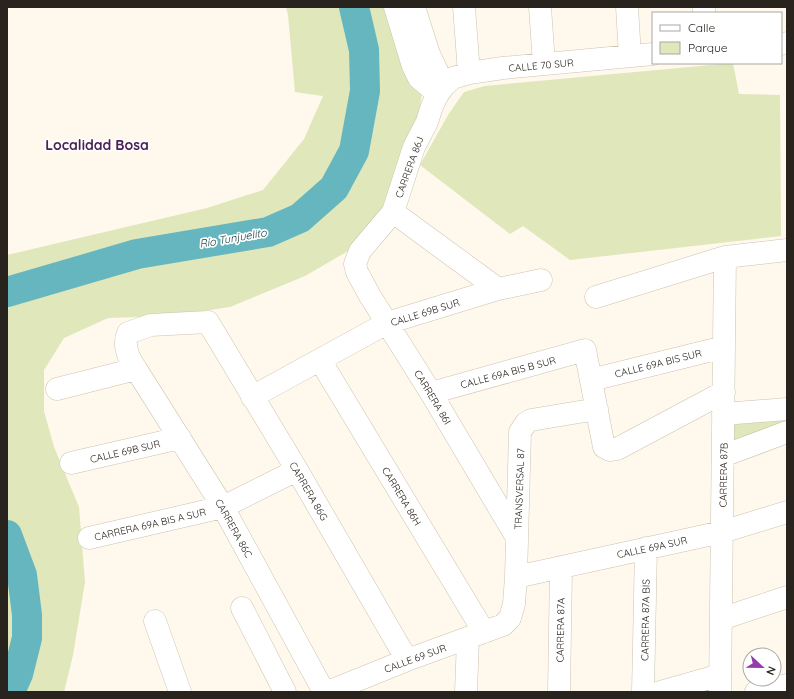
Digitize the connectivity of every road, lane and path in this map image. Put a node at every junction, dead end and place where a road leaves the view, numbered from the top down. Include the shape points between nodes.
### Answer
1 (395, 7) edge
2 (414, 7) edge
3 (464, 7) edge
4 (540, 7) edge
5 (626, 7) edge
6 (652, 54) edge
7 (630, 56) junction
8 (544, 64) junction
9 (469, 73) junction
10 (441, 90) junction
11 (393, 212) junction
12 (787, 250) edge
13 (726, 257) junction
14 (542, 280) dead end
15 (498, 289) junction
16 (596, 296) dead end
17 (208, 322) joint
18 (387, 323) junction
19 (724, 347) junction
20 (320, 360) junction
21 (136, 369) junction
22 (591, 380) junction
23 (57, 389) dead end
24 (431, 393) junction
25 (252, 397) junction
26 (724, 403) junction
27 (597, 409) junction
28 (787, 410) edge
29 (787, 432) edge
30 (180, 438) junction
31 (723, 456) junction
32 (71, 463) dead end
33 (297, 470) junction
34 (223, 507) junction
35 (787, 512) edge
36 (722, 532) junction
37 (89, 538) dead end
38 (517, 538) junction
39 (646, 548) junction
40 (561, 567) junction
41 (516, 577) junction
42 (787, 597) edge
43 (242, 608) dead end
44 (721, 619) junction
45 (155, 621) dead end
46 (485, 632) junction
47 (407, 660) junction
48 (720, 683) edge
49 (787, 685) edge
50 (180, 692) edge
51 (285, 692) edge
52 (324, 692) edge
53 (328, 692) edge
54 (466, 692) edge
55 (559, 692) edge
56 (643, 692) edge
57 (660, 692) edge
58 (756, 692) edge

1 - 10 street via 419,78
2 - 10 street
3 - 9 street
4 - 8 street
5 - 7 street
6 - 7 street, CALLE 70 SUR
7 - 8 street, CALLE 70 SUR
8 - 9 street, CALLE 70 SUR
9 - 10 street, CALLE 70 SUR via 453,78
10 - 11 street, CARRERA 86J via 414,148
11 - 15 street
11 - 18 street, CARRERA 86I via 358,256 355,264 370,296
12 - 13 street
13 - 16 street
13 - 19 street, CARRERA 87B
14 - 15 street, CALLE 69B SUR
15 - 18 street, CALLE 69B SUR
17 - 21 street, CARRERA 86C via 151,325 128,334 127,351
17 - 25 street, CARRERA 86G
18 - 20 street, CALLE 69B SUR
18 - 24 street, CARRERA 86I
19 - 22 street, CALLE 69A BIS SUR
19 - 26 street, CARRERA 87B
20 - 25 street, CALLE 69B SUR
20 - 46 street, CARRERA 86H
21 - 23 street
21 - 30 street, CARRERA 86C
22 - 24 street, CALLE 69A BIS B SUR via 585,350
22 - 27 street
24 - 38 street, CARRERA 86I
25 - 33 street, CARRERA 86G
26 - 27 street via 610,450 604,447
26 - 28 street
26 - 31 street, CARRERA 87B
27 - 38 street, TRANSVERSAL 87 via 531,420 523,427 520,432
29 - 31 street
30 - 32 street, CALLE 69B SUR
30 - 34 street, CARRERA 86C
31 - 36 street, CARRERA 87B
33 - 34 street, CARRERA 69A BIS A SUR
33 - 47 street, CARRERA 86G
34 - 37 street, CARRERA 69A BIS A SUR
34 - 52 street, CARRERA 86C
35 - 36 street, CALLE 69A SUR
36 - 39 street, CALLE 69A SUR
36 - 44 street, CARRERA 87B
38 - 41 street, TRANSVERSAL 87
39 - 40 street, CALLE 69A SUR
39 - 56 street, CARRERA 87A BIS
40 - 41 street, CALLE 69A SUR
40 - 55 street, CARRERA 87A
41 - 46 street, TRANSVERSAL 87 via 510,618
42 - 44 street
43 - 51 street
44 - 48 street, CARRERA 87B
45 - 50 street
46 - 47 street, CALLE 69 SUR
46 - 54 street
47 - 53 street, CALLE 69 SUR
48 - 57 street
49 - 58 street

